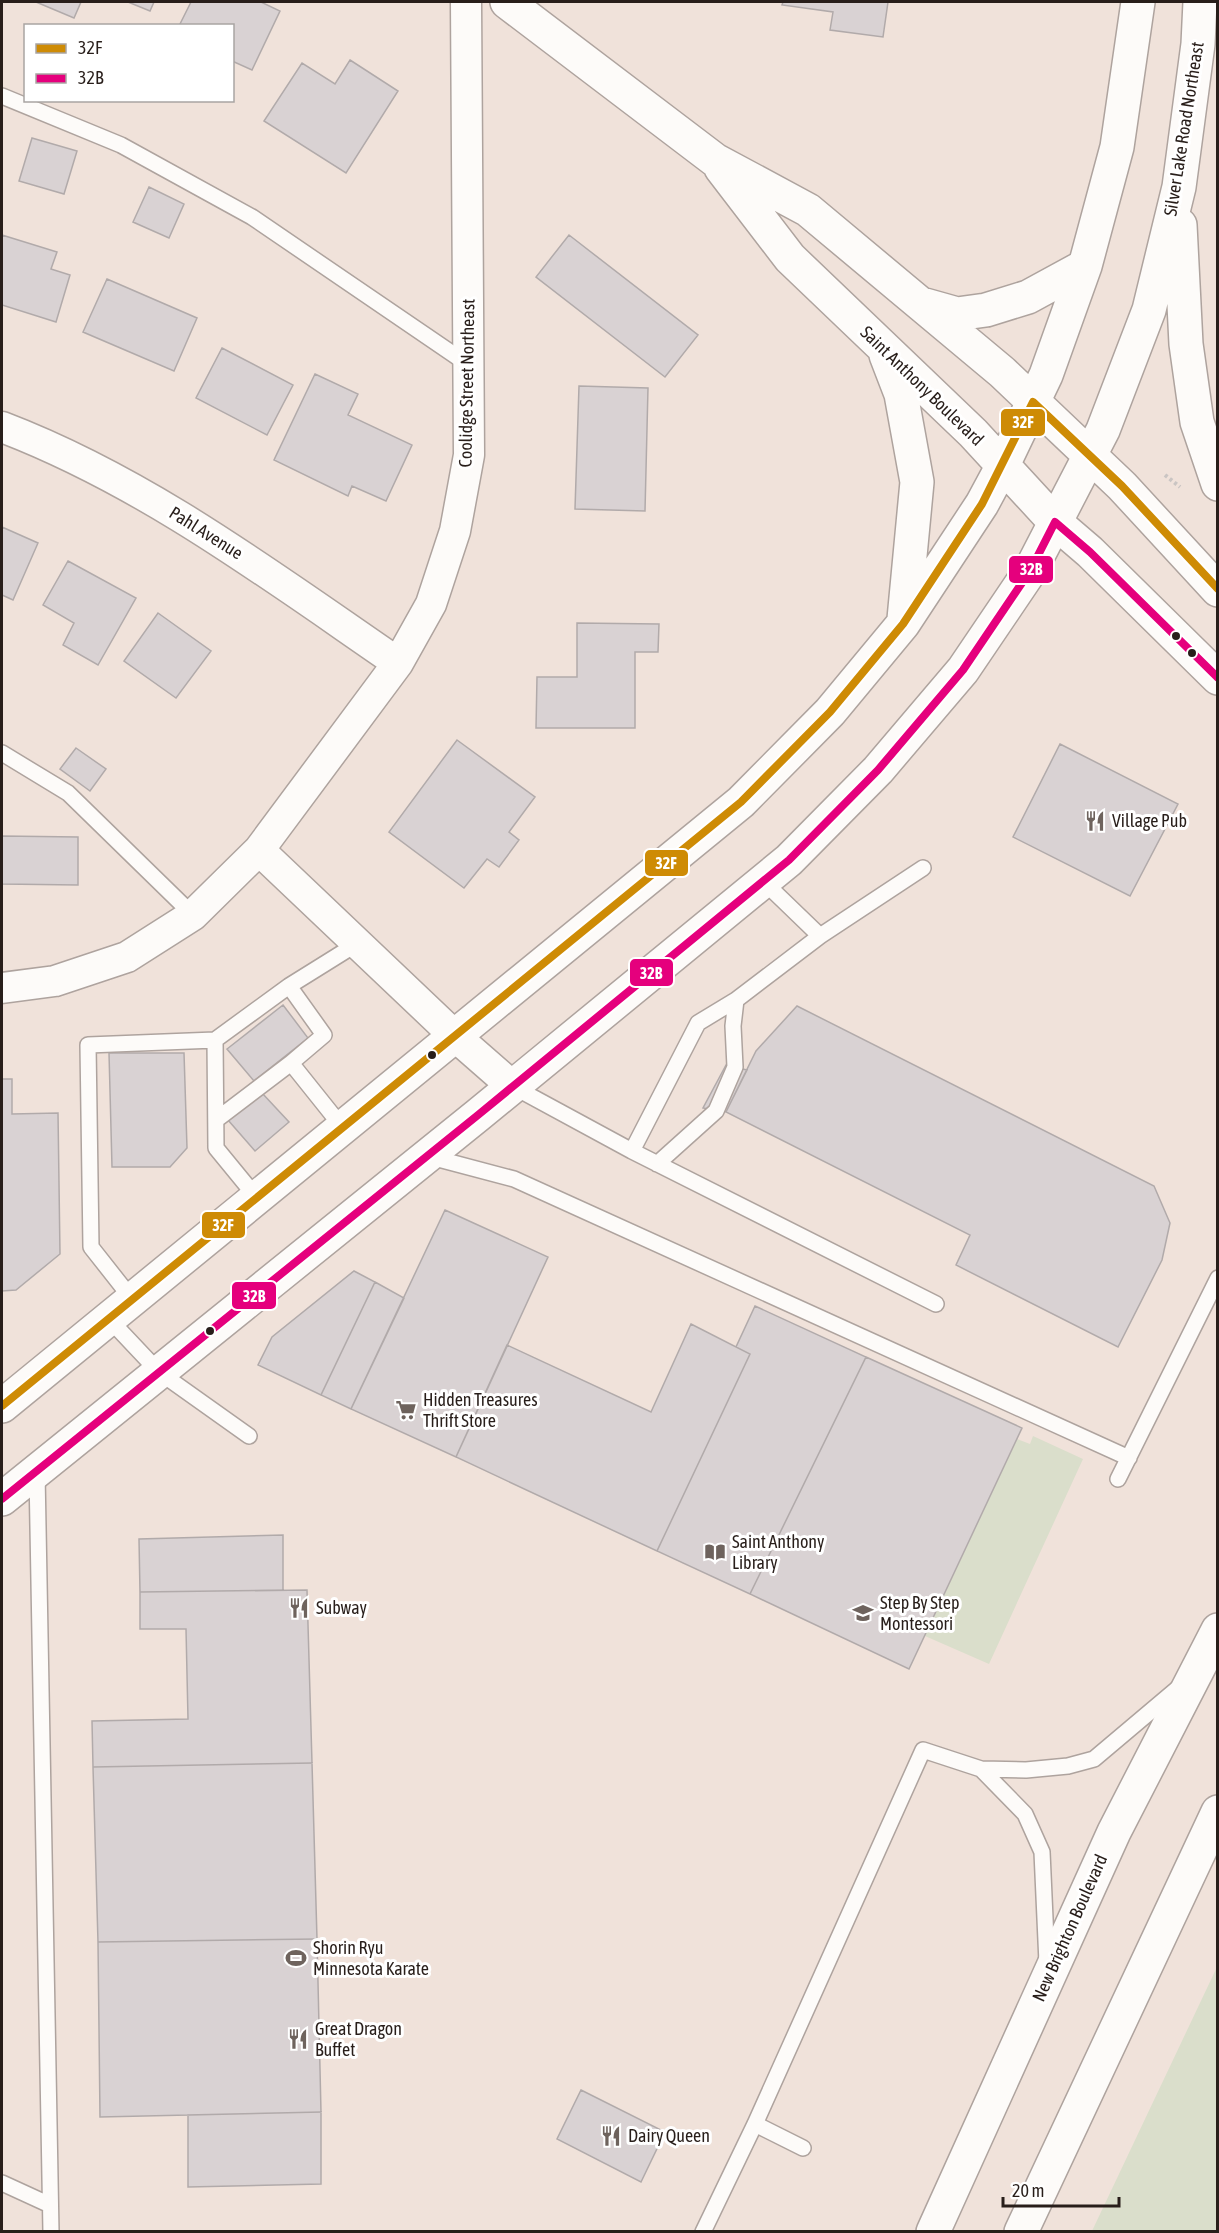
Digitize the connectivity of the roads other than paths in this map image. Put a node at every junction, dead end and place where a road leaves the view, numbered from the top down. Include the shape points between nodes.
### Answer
1 (466, 2) edge
2 (507, 2) edge
3 (1138, 2) edge
4 (1200, 2) edge
5 (2, 96) edge
6 (715, 160) junction
7 (1179, 187) junction
8 (1085, 266) junction
9 (920, 303) junction
10 (883, 348) junction
11 (469, 365) junction
12 (1033, 402) junction
13 (2, 427) edge
14 (1089, 457) junction
15 (1003, 465) junction
16 (1218, 484) edge
17 (1055, 522) junction
18 (1218, 590) edge
19 (903, 624) junction
20 (398, 663) junction
21 (1218, 678) edge
22 (2, 753) edge
23 (259, 850) junction
24 (923, 868) dead end
25 (763, 881) junction
26 (193, 915) junction
27 (820, 936) junction
28 (358, 943) junction
29 (289, 986) junction
30 (2, 988) edge
31 (736, 1000) junction
32 (456, 1036) junction
33 (215, 1040) junction
34 (291, 1063) junction
35 (512, 1086) junction
36 (216, 1120) junction
37 (343, 1128) junction
38 (632, 1151) junction
39 (426, 1156) junction
40 (657, 1164) junction
41 (257, 1198) junction
42 (1218, 1278) edge
43 (936, 1304) dead end
44 (120, 1309) junction
45 (159, 1372) junction
46 (9, 1393) edge
47 (249, 1436) dead end
48 (1129, 1458) junction
49 (37, 1470) junction
50 (1118, 1479) dead end
51 (2, 1499) edge
52 (1218, 1630) edge
53 (1195, 1673) junction
54 (981, 1769) junction
55 (1218, 1812) edge
56 (1048, 1976) junction
57 (755, 2124) junction
58 (803, 2148) dead end
59 (2, 2183) edge
60 (50, 2205) junction
61 (51, 2232) edge
62 (703, 2232) edge
63 (933, 2232) edge
64 (1020, 2232) edge

1 - 11 street, Coolidge Street Northeast
2 - 6 main road, Saint Anthony Boulevard
3 - 8 main road via 1117,147
4 - 7 main road, Silver Lake Road Northeast
5 - 11 lane via 122,145 252,217
6 - 9 main road, Saint Anthony Boulevard via 808,210
6 - 10 main road, Saint Anthony Boulevard via 790,258
7 - 14 main road, Silver Lake Road Northeast via 1149,310
7 - 16 main road via 1186,344 1197,422
8 - 9 main road via 1028,297 986,310 957,314
8 - 12 main road
9 - 12 main road, Saint Anthony Boulevard
10 - 15 main road, Saint Anthony Boulevard
10 - 19 main road via 901,394 917,482
11 - 20 street, Coolidge Street Northeast via 470,455 455,531 431,604
12 - 14 main road, Saint Anthony Boulevard
12 - 15 main road
13 - 20 street, Pahl Avenue via 145,494
14 - 17 main road, Silver Lake Road Northeast
14 - 18 main road, Saint Anthony Boulevard via 1122,486
15 - 17 main road, Saint Anthony Boulevard
15 - 19 main road
17 - 21 main road, Saint Anthony Boulevard
17 - 25 main road, Silver Lake Road Northeast via 1030,572 963,670 878,770
19 - 32 main road via 830,712 741,802
20 - 23 street, Coolidge Street Northeast
22 - 26 lane via 68,793
23 - 26 street, Coolidge Street Northeast
23 - 28 street
24 - 27 lane
25 - 27 lane
25 - 35 main road, Silver Lake Road Northeast
26 - 30 street, Coolidge Street Northeast via 127,957 55,981
27 - 31 lane
28 - 29 lane
28 - 32 street
29 - 33 lane
29 - 34 lane via 324,1035
31 - 38 lane via 698,1023
31 - 40 lane via 735,1067 716,1111
32 - 35 street
32 - 37 main road
33 - 36 lane
33 - 44 lane via 88,1046 91,1247
34 - 36 lane
34 - 37 lane
35 - 38 lane
35 - 39 main road, Silver Lake Road Northeast
36 - 41 lane via 216,1148
37 - 41 main road
38 - 40 lane
39 - 45 main road, Silver Lake Road Northeast
39 - 48 lane via 514,1179
40 - 43 lane
41 - 44 main road
42 - 48 lane
44 - 45 lane
44 - 46 main road
45 - 47 lane
45 - 49 main road, Silver Lake Road Northeast
48 - 50 lane
49 - 51 main road, Silver Lake Road Northeast
49 - 60 lane
52 - 53 main road, New Brighton Boulevard
53 - 54 lane via 1094,1759 1047,1768
53 - 56 main road, New Brighton Boulevard via 1114,1832
54 - 56 lane via 1025,1814 1042,1852
54 - 57 lane via 923,1750
55 - 64 main road
56 - 63 main road, New Brighton Boulevard
57 - 58 lane
57 - 62 lane
59 - 60 lane
60 - 61 lane

